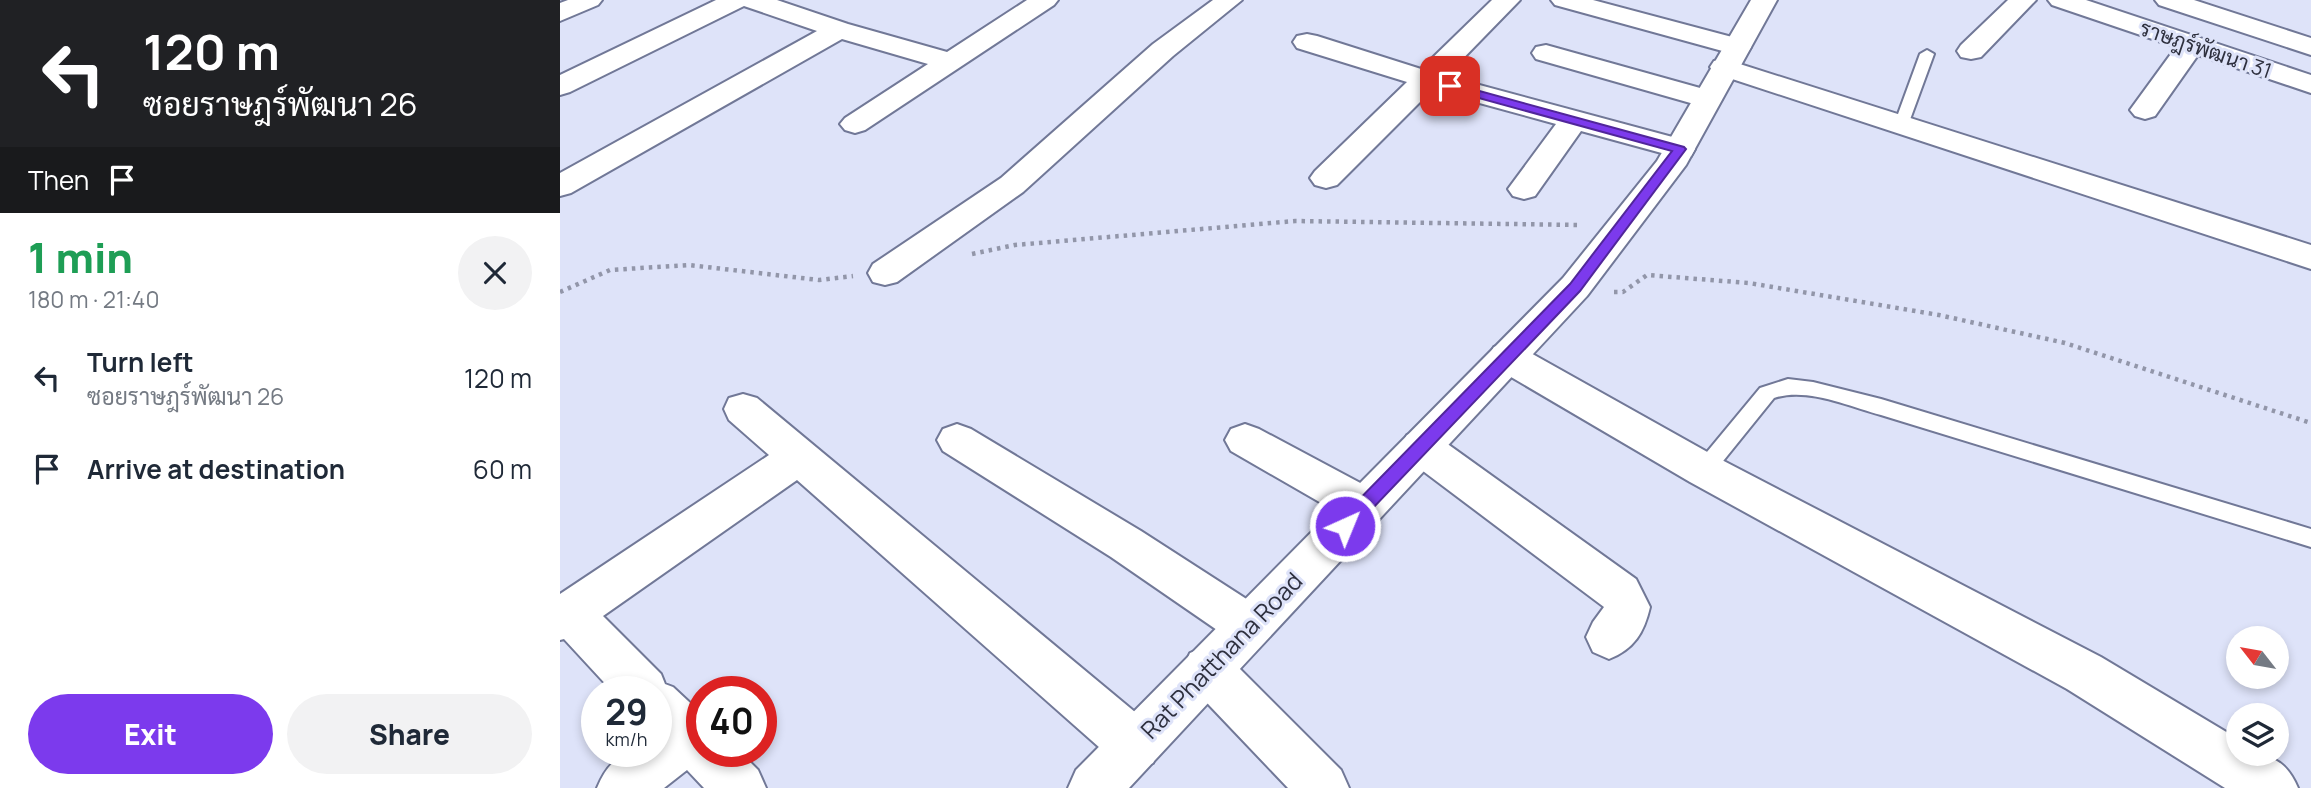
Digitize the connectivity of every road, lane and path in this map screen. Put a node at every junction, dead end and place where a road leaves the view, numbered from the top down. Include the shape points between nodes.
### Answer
1 (589, 0) edge
2 (736, 0) edge
3 (752, 0) edge
4 (1045, 0) edge
5 (1229, 0) edge
6 (1507, 0) edge
7 (1564, 0) edge
8 (1764, 0) edge
9 (2023, 0) edge
10 (2061, 0) edge
11 (2168, 0) edge
12 (560, 13) edge
13 (839, 30) junction
14 (1307, 42) dead end
15 (2192, 44) junction
16 (2311, 47) edge
17 (1971, 51) dead end
18 (1546, 52) dead end
19 (1927, 54) dead end
20 (1731, 57) junction
21 (948, 61) junction
22 (1425, 79) junction
23 (2311, 84) edge
24 (560, 86) edge
25 (1707, 99) junction
26 (2145, 110) dead end
27 (1573, 121) junction
28 (855, 124) dead end
29 (1901, 125) junction
30 (1680, 149) junction
31 (1326, 178) dead end
32 (560, 187) edge
33 (1524, 189) dead end
34 (1586, 225) dead end
35 (963, 256) dead end
36 (2311, 257) edge
37 (885, 272) joint
38 (560, 292) edge
39 (1623, 292) dead end
40 (1507, 357) junction
41 (743, 408) dead end
42 (2311, 423) edge
43 (957, 440) dead end
44 (1245, 440) dead end
45 (1420, 447) junction
46 (799, 457) junction
47 (1704, 470) junction
48 (1364, 506) junction
49 (2311, 538) edge
50 (565, 616) edge
51 (1249, 626) junction
52 (1609, 637) dead end
53 (1207, 669) junction
54 (628, 676) edge
55 (686, 737) edge
56 (1135, 745) junction
57 (719, 767) edge
58 (623, 788) edge
59 (740, 788) edge
60 (1094, 788) edge
61 (1323, 788) edge
62 (2272, 788) edge

1 - 12 street
2 - 24 street
3 - 13 street
4 - 21 street
5 - 37 street via 1185,32 1012,185
6 - 22 street
7 - 20 street
8 - 20 street, Rat Phatthana Road
9 - 17 street
10 - 15 street, ราษฎร์พัฒนา 31
11 - 16 street
13 - 21 street
13 - 32 street
14 - 22 street
15 - 23 street, ราษฎร์พัฒนา 31
15 - 26 street
18 - 25 street
19 - 29 lane
20 - 25 street, Rat Phatthana Road
20 - 29 street
21 - 28 street
22 - 27 street
22 - 31 street
25 - 30 street, Rat Phatthana Road
27 - 30 street
27 - 33 street
29 - 36 street
30 - 40 street, Rat Phatthana Road via 1575,287
34 - 35 path via 1295,221 1015,245
37 - 38 path via 819,280 689,265 610,270
39 - 42 path via 1647,275 1736,282 1939,315 2065,343
40 - 45 street, Rat Phatthana Road
40 - 47 street
41 - 46 street
43 - 51 street
44 - 48 street
45 - 48 street, Rat Phatthana Road
45 - 52 street via 1620,593 1627,607 1624,620
46 - 50 street
46 - 56 street
47 - 49 lane via 1767,393 1788,386 1881,407
47 - 62 street via 2084,673
48 - 51 street, Rat Phatthana Road
50 - 54 street
51 - 53 street, Rat Phatthana Road
53 - 56 street, Rat Phatthana Road
53 - 61 street
55 - 58 street
56 - 60 street, Rat Phatthana Road
57 - 59 street

